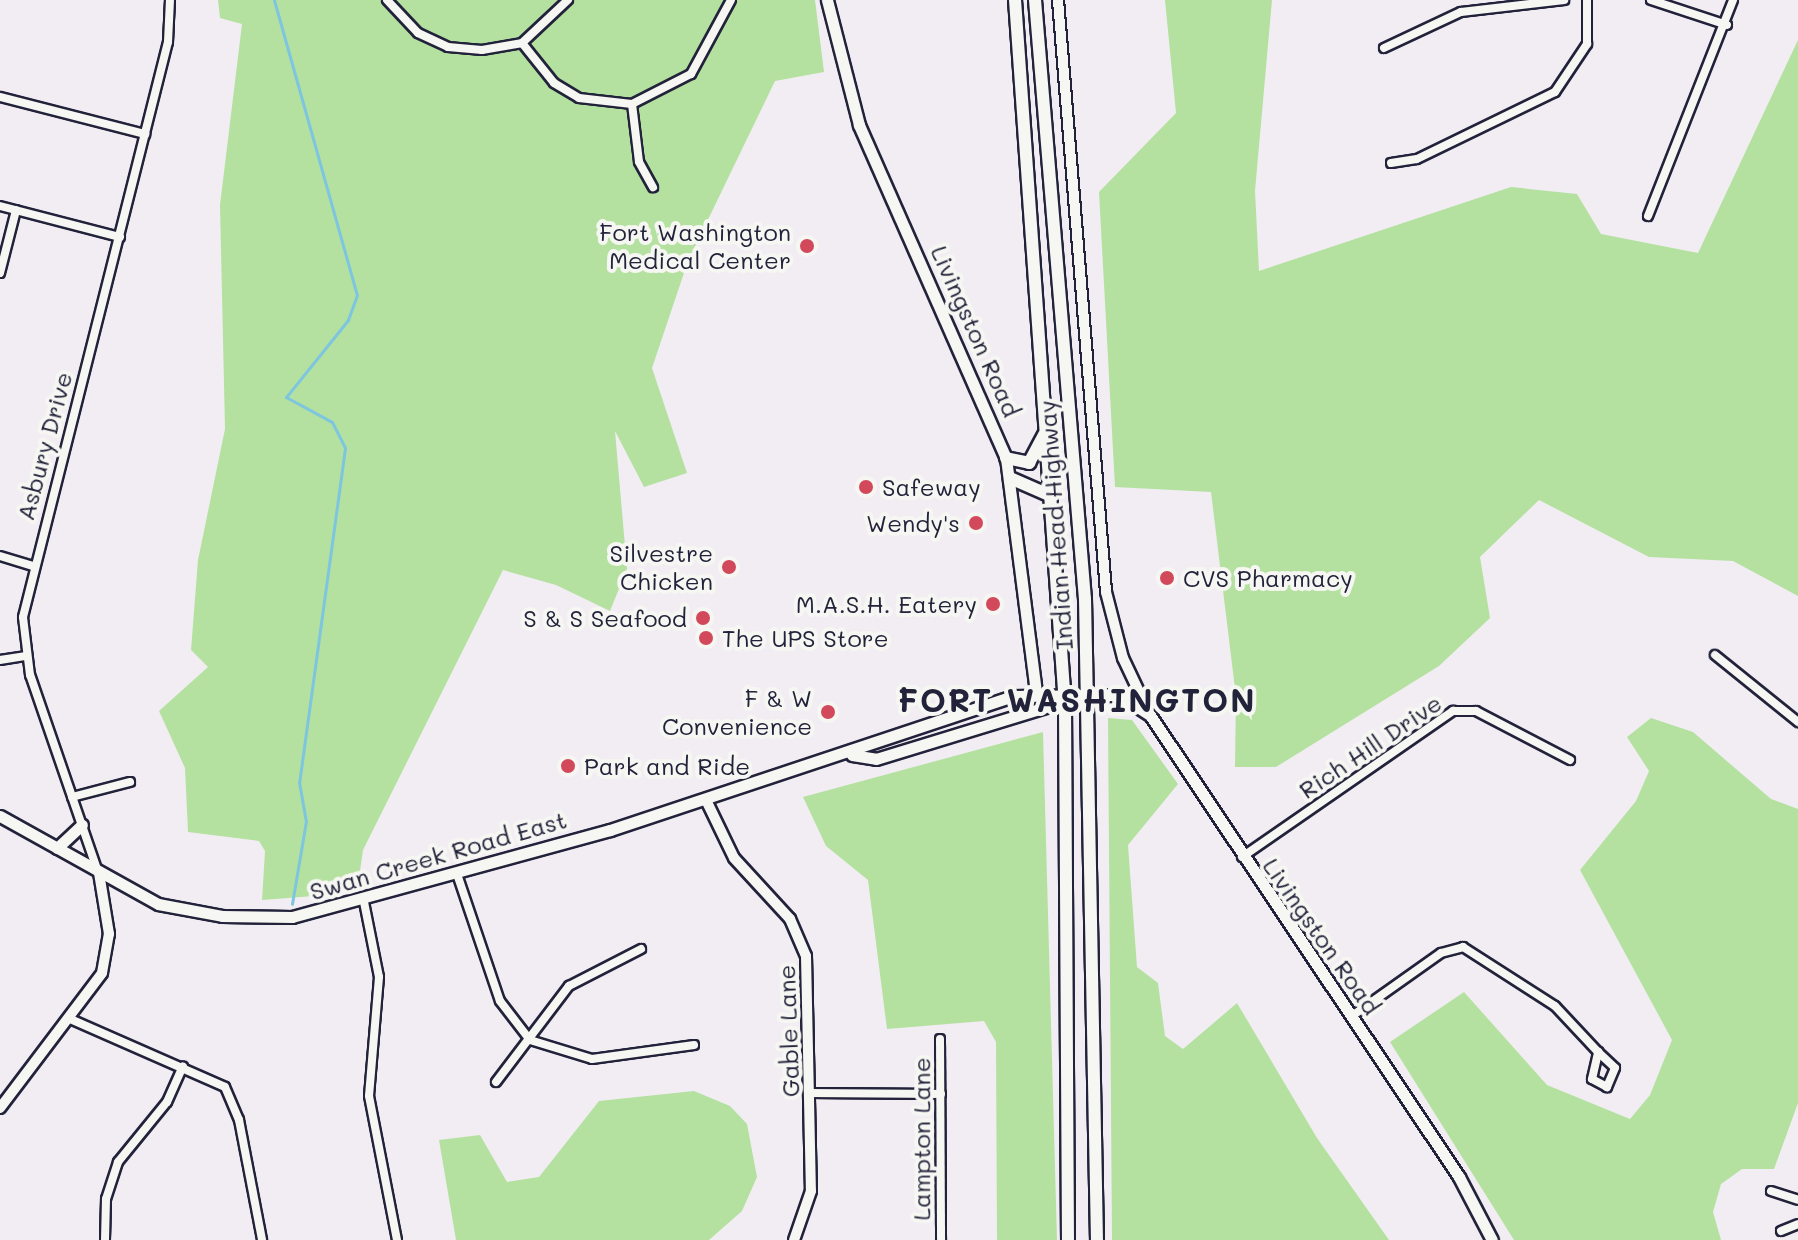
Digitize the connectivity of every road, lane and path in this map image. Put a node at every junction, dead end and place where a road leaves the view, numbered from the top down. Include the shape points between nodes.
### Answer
1 (170, 0) edge
2 (387, 0) edge
3 (568, 0) edge
4 (731, 0) edge
5 (827, 0) edge
6 (1015, 0) edge
7 (1035, 0) edge
8 (1058, 0) edge
9 (1564, 0) edge
10 (1587, 0) edge
11 (1651, 0) edge
12 (1733, 0) edge
13 (1727, 25) junction
14 (522, 43) junction
15 (1384, 48) dead end
16 (0, 97) edge
17 (632, 104) junction
18 (145, 134) junction
19 (1391, 163) dead end
20 (653, 187) dead end
21 (0, 206) edge
22 (16, 210) junction
23 (1648, 216) dead end
24 (120, 237) junction
25 (0, 273) edge
26 (1045, 432) junction
27 (1006, 458) junction
28 (1010, 478) junction
29 (1051, 496) junction
30 (0, 556) edge
31 (33, 566) junction
32 (1715, 655) dead end
33 (25, 656) junction
34 (0, 660) edge
35 (1064, 691) junction
36 (1036, 693) junction
37 (1088, 694) junction
38 (1065, 705) junction
39 (1150, 715) junction
40 (1798, 722) edge
41 (852, 755) junction
42 (1570, 760) dead end
43 (130, 782) dead end
44 (72, 797) junction
45 (706, 800) junction
46 (0, 816) edge
47 (82, 825) junction
48 (57, 848) junction
49 (1241, 858) junction
50 (99, 873) junction
51 (457, 874) junction
52 (364, 902) junction
53 (641, 949) dead end
54 (1352, 1016) junction
55 (68, 1018) junction
56 (526, 1035) junction
57 (940, 1039) dead end
58 (694, 1045) dead end
59 (1598, 1052) dead end
60 (183, 1066) junction
61 (496, 1082) dead end
62 (812, 1093) junction
63 (941, 1094) junction
64 (0, 1108) edge
65 (1771, 1191) dead end
66 (1798, 1200) edge
67 (1798, 1224) edge
68 (1781, 1231) dead end
69 (105, 1240) edge
70 (262, 1240) edge
71 (397, 1240) edge
72 (794, 1240) edge
73 (941, 1240) edge
74 (1068, 1240) edge
75 (1097, 1240) edge
76 (1492, 1240) edge

1 - 18 street, Asbury Drive via 168,42
2 - 14 street via 418,33 448,47
3 - 14 street
4 - 17 street via 691,74
5 - 27 main road, Livingston Road via 859,125
6 - 26 highway, Indian Head Highway
7 - 37 highway, Indian Head Highway
8 - 39 street via 1106,592 1123,658
9 - 15 street via 1461,12
10 - 19 street via 1582,59 1555,92 1417,159
11 - 13 street
12 - 13 street
13 - 23 street
14 - 17 street via 554,83 579,98
16 - 18 street
17 - 20 street via 639,162
18 - 24 street, Asbury Drive
21 - 22 street
22 - 24 street
22 - 25 street
24 - 31 street, Asbury Drive
26 - 27 highway via 1029,463
26 - 29 highway, Indian Head Highway
27 - 28 main road, Livingston Road
28 - 29 highway via 1024,478
28 - 36 main road, Livingston Road
29 - 35 highway, Indian Head Highway
30 - 31 street
31 - 33 street, Asbury Drive
32 - 40 street
33 - 34 street
33 - 44 street, Asbury Drive
35 - 36 main road, Swan Creek Road East
35 - 37 main road, Swan Creek Road East
35 - 38 highway, Indian Head Highway
36 - 41 main road, Swan Creek Road East via 867,741
37 - 38 main road, Swan Creek Road East
37 - 39 main road, Livingston Road via 1119,695
37 - 75 highway, Indian Head Highway
38 - 41 main road, Swan Creek Road East via 876,759
38 - 74 highway, Indian Head Highway
39 - 49 main road, Livingston Road
41 - 45 main road, Swan Creek Road East
42 - 49 street, Rich Hill Drive via 1476,711 1453,711
43 - 44 street
44 - 47 street, Asbury Drive
45 - 51 main road, Swan Creek Road East
45 - 62 street, Gable Lane via 734,858 783,910 803,943
46 - 48 main road, Swan Creek Road East
47 - 48 main road
47 - 50 street, Asbury Drive
48 - 50 main road, Swan Creek Road East
49 - 54 main road, Livingston Road
50 - 52 main road, Swan Creek Road East via 146,900 222,916 292,917
50 - 55 street, Asbury Drive via 107,953 102,973
51 - 52 main road, Swan Creek Road East
51 - 56 street via 500,1001
52 - 71 street via 379,977 369,1096
53 - 56 street via 581,977
54 - 59 street via 1441,953 1463,947 1555,1006
54 - 76 main road, Livingston Road
55 - 60 street
55 - 64 street, Asbury Drive
56 - 58 street via 592,1059
56 - 61 street
57 - 63 street, Lampton Lane
60 - 69 street via 167,1102 118,1162
60 - 70 street via 225,1087 234,1104
62 - 63 street
62 - 72 street, Gable Lane via 811,1191
63 - 73 street, Lampton Lane
65 - 66 street
67 - 68 street

